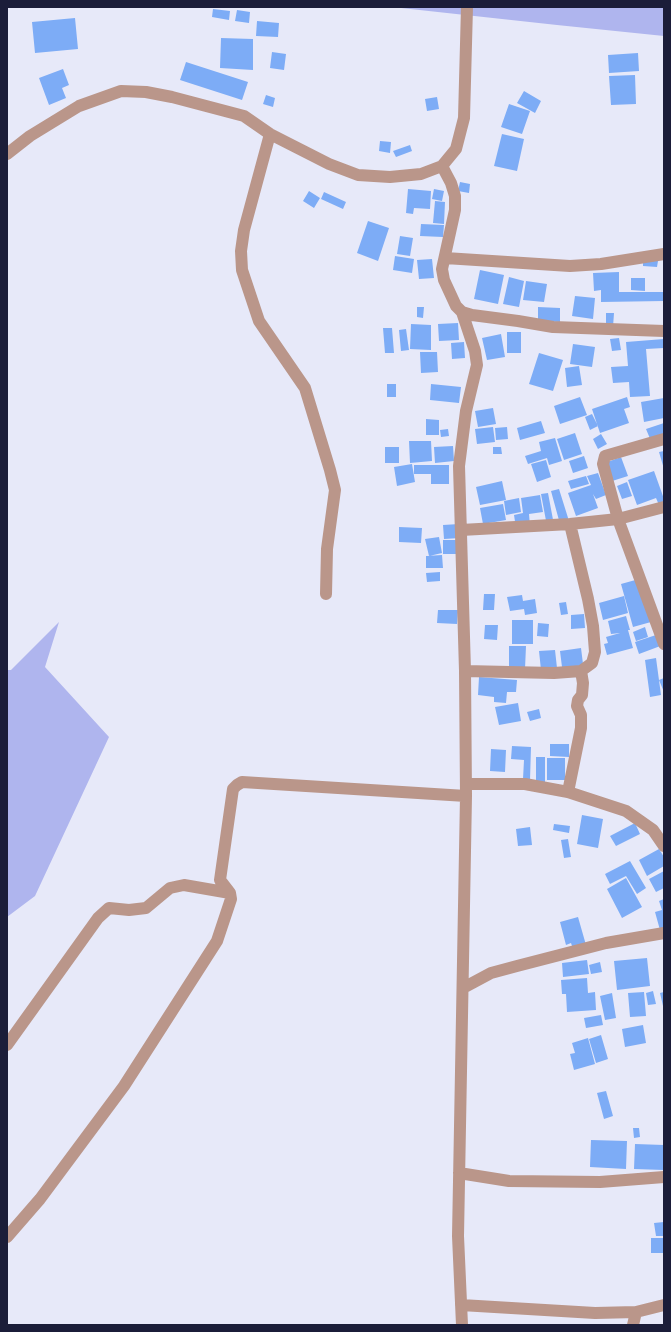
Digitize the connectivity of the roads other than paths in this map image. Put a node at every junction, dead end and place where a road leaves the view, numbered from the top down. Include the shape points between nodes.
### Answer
1 (467, 7) edge
2 (270, 134) junction
3 (7, 154) edge
4 (442, 166) junction
5 (664, 254) edge
6 (445, 258) junction
7 (462, 312) junction
8 (664, 331) edge
9 (664, 439) edge
10 (664, 507) edge
11 (618, 519) junction
12 (570, 524) junction
13 (461, 530) junction
14 (326, 594) dead end
15 (664, 644) edge
16 (465, 671) junction
17 (581, 671) junction
18 (466, 784) junction
19 (568, 792) junction
20 (466, 796) junction
21 (664, 846) edge
22 (230, 893) junction
23 (664, 933) edge
24 (463, 988) junction
25 (7, 1045) edge
26 (459, 1173) junction
27 (664, 1178) edge
28 (7, 1237) edge
29 (461, 1305) junction
30 (664, 1305) edge
31 (636, 1312) junction
32 (462, 1325) edge
33 (633, 1325) edge

1 - 4 street via 464,118 456,149
2 - 3 street via 244,116 172,97 122,91 79,106 30,136
2 - 4 street via 329,164 358,175 390,177 421,174
2 - 14 street via 244,230 242,270 259,321 306,388 330,470 334,490 326,549
4 - 6 street via 455,196 455,210
5 - 6 street via 570,266
6 - 7 street via 442,269 444,280 456,306
7 - 8 street via 553,327
7 - 13 street via 477,365 466,411 459,466
9 - 11 street via 605,456 603,464
10 - 11 street
11 - 12 street
11 - 15 street
12 - 13 street
12 - 17 street via 588,599 596,652 592,663
13 - 16 street
16 - 17 street
16 - 18 street
17 - 19 street via 582,695 577,706 581,715 581,728
18 - 19 street via 525,784
18 - 20 street
19 - 21 street via 626,811 653,830
20 - 22 street via 242,782 233,789 220,874 220,880
20 - 24 street
22 - 25 street via 184,885 170,888 146,908 109,908 98,918
22 - 28 street via 231,899 217,941 124,1086 40,1199
23 - 24 street via 606,943 517,966 492,973
24 - 26 street
26 - 27 street via 509,1181 600,1182
26 - 29 street
29 - 31 street via 595,1313
29 - 32 street
30 - 31 street
31 - 33 street

